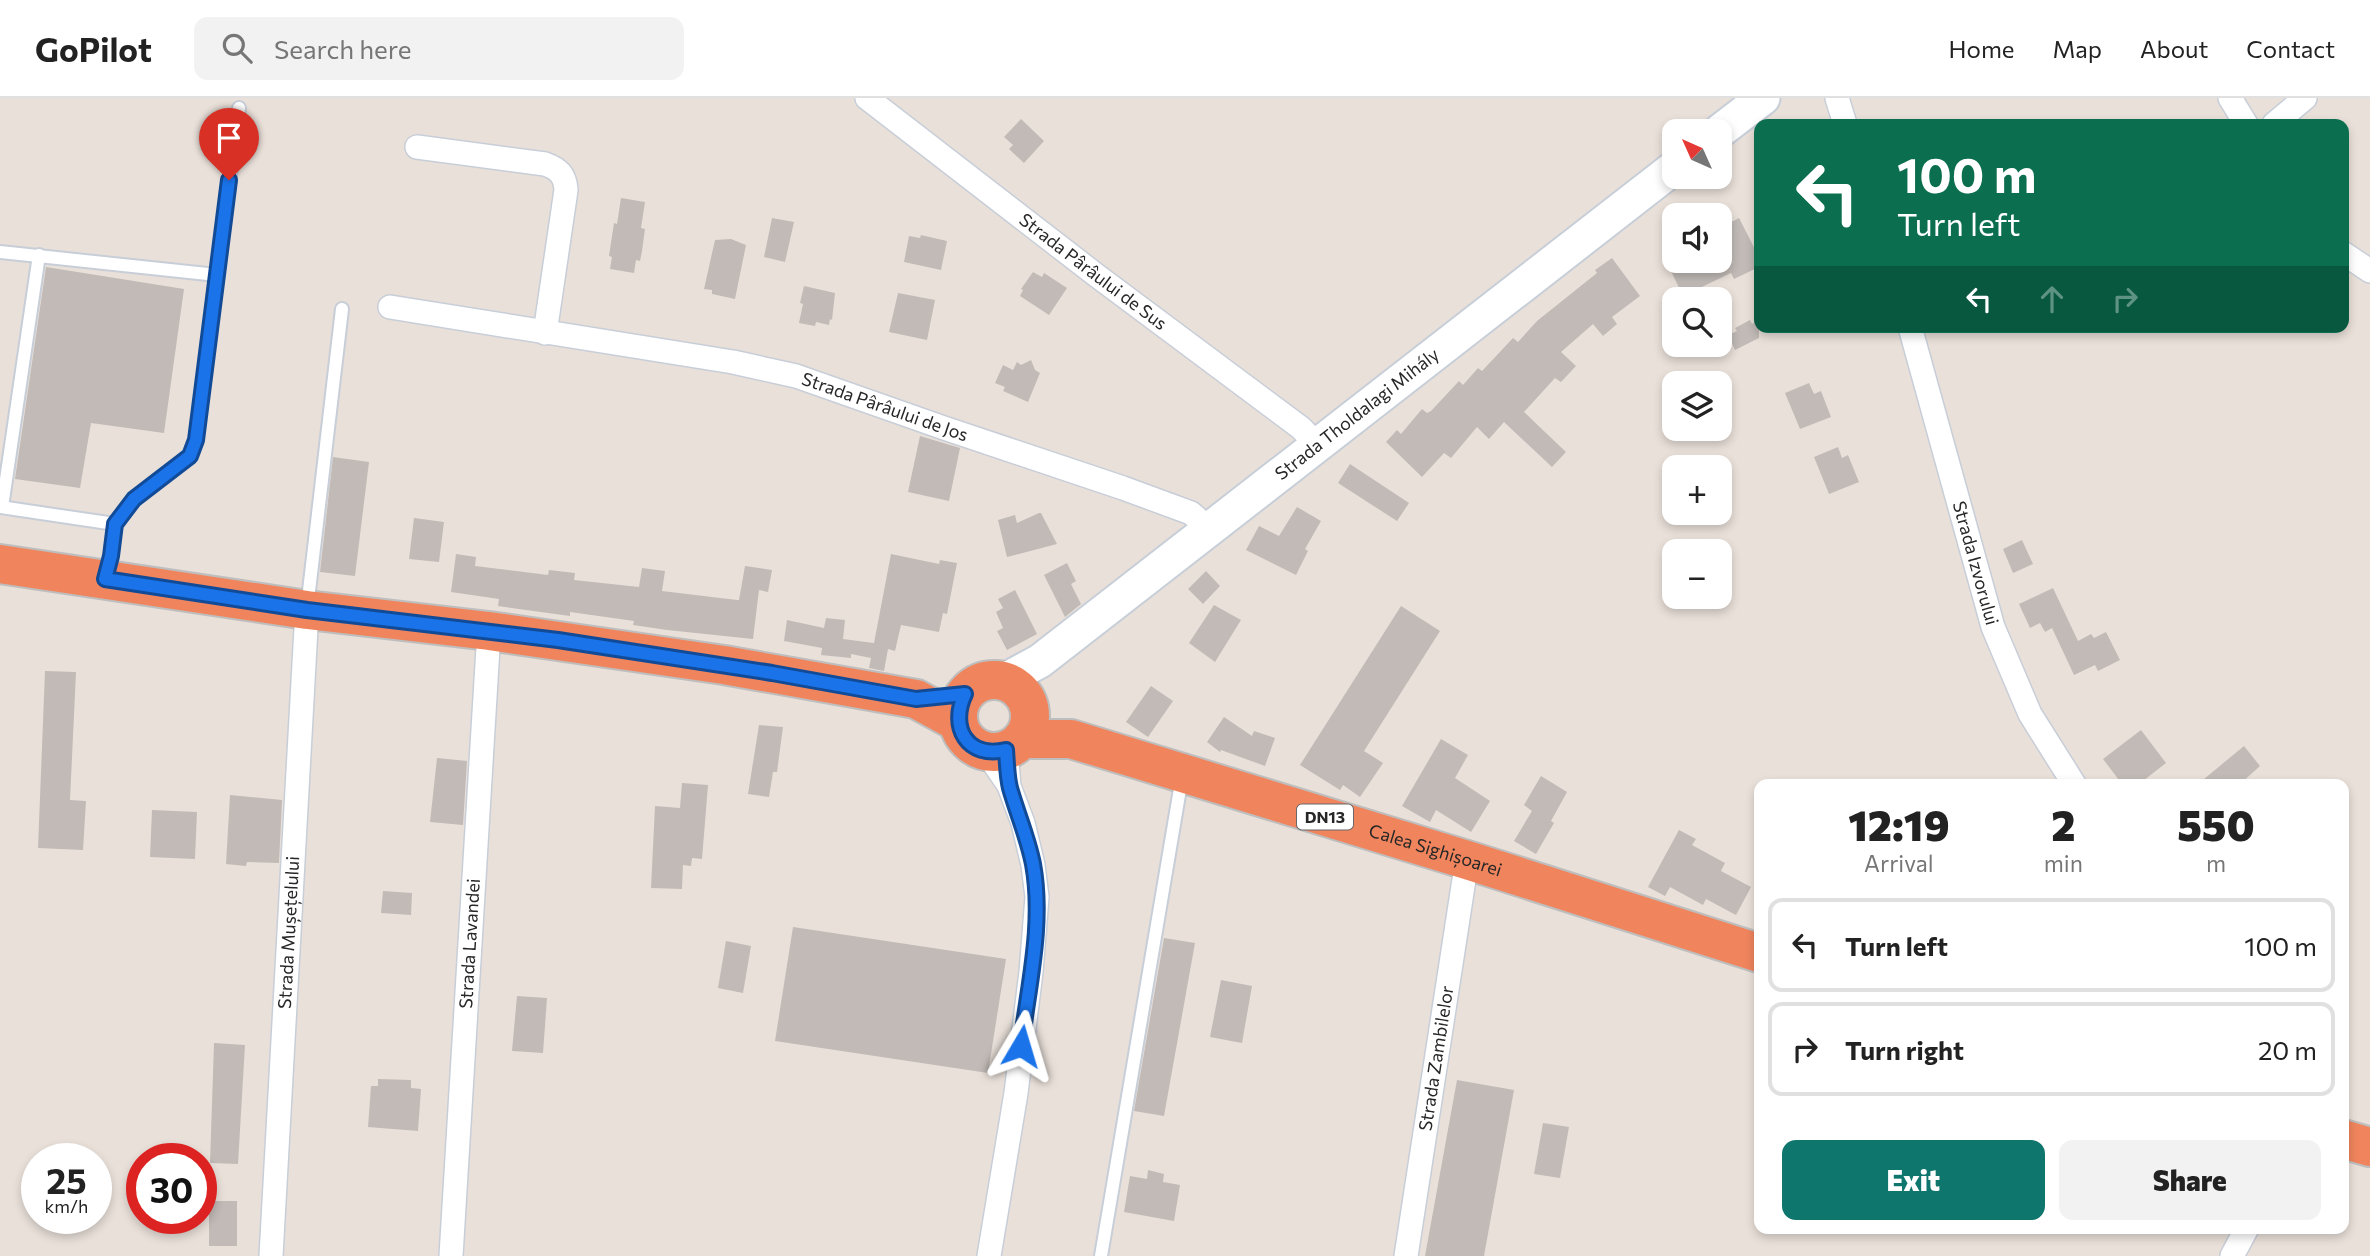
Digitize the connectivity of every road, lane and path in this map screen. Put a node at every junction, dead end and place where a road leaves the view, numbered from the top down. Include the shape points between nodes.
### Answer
1 (867, 98) edge
2 (1763, 98) edge
3 (1837, 98) edge
4 (2230, 98) edge
5 (2305, 98) edge
6 (239, 108) dead end
7 (1843, 119) edge
8 (2243, 119) edge
9 (2280, 119) edge
10 (1732, 122) edge
11 (418, 147) dead end
12 (1662, 177) edge
13 (0, 252) edge
14 (39, 255) junction
15 (2349, 257) edge
16 (2370, 271) edge
17 (217, 275) junction
18 (390, 307) dead end
19 (342, 309) dead end
20 (545, 333) junction
21 (1912, 333) edge
22 (1317, 445) junction
23 (1, 507) edge
24 (115, 524) junction
25 (1209, 528) junction
26 (0, 564) edge
27 (105, 579) junction
28 (307, 610) junction
29 (489, 631) junction
30 (962, 708) junction
31 (1015, 722) junction
32 (1183, 774) junction
33 (2071, 779) edge
34 (1467, 860) junction
35 (1754, 951) edge
36 (2349, 1141) edge
37 (2370, 1147) edge
38 (2244, 1234) edge
39 (271, 1256) edge
40 (451, 1256) edge
41 (989, 1256) edge
42 (1101, 1256) edge
43 (1406, 1256) edge
44 (2232, 1256) edge

1 - 22 street, Strada Pârâului de Sus via 1301,428
2 - 10 street
3 - 7 street
4 - 8 street
5 - 9 street
6 - 17 lane
11 - 20 street via 545,164 565,177
12 - 22 street, Strada Tholdalagi Mihály
13 - 14 lane
14 - 17 lane
14 - 23 lane
15 - 16 street
17 - 24 lane via 196,440 190,456 134,499
18 - 20 street, Strada Pârâului de Jos
19 - 28 lane
20 - 25 street, Strada Pârâului de Jos via 796,376 1191,513
21 - 33 street, Strada Izvorului via 1993,627 2030,714
22 - 25 street, Strada Tholdalagi Mihály
23 - 24 lane
24 - 27 lane
25 - 31 street, Strada Tholdalagi Mihály
26 - 27 highway, DN13
27 - 28 highway, DN13
28 - 29 highway, DN13
28 - 39 street, Strada Mușețelului
29 - 30 highway, DN13 via 724,665
29 - 40 street, Strada Lavandei
30 - 31 highway via 968,741
30 - 31 highway, DN13 via 976,685 989,680
31 - 32 highway, Calea Sighișoarei / DN13
31 - 41 street via 1023,823 1037,897 1016,1093
32 - 34 highway, Calea Sighișoarei / DN13
32 - 42 lane
34 - 35 highway, Calea Sighișoarei / DN13
34 - 43 street, Strada Zambilelor
36 - 37 highway
38 - 44 street

